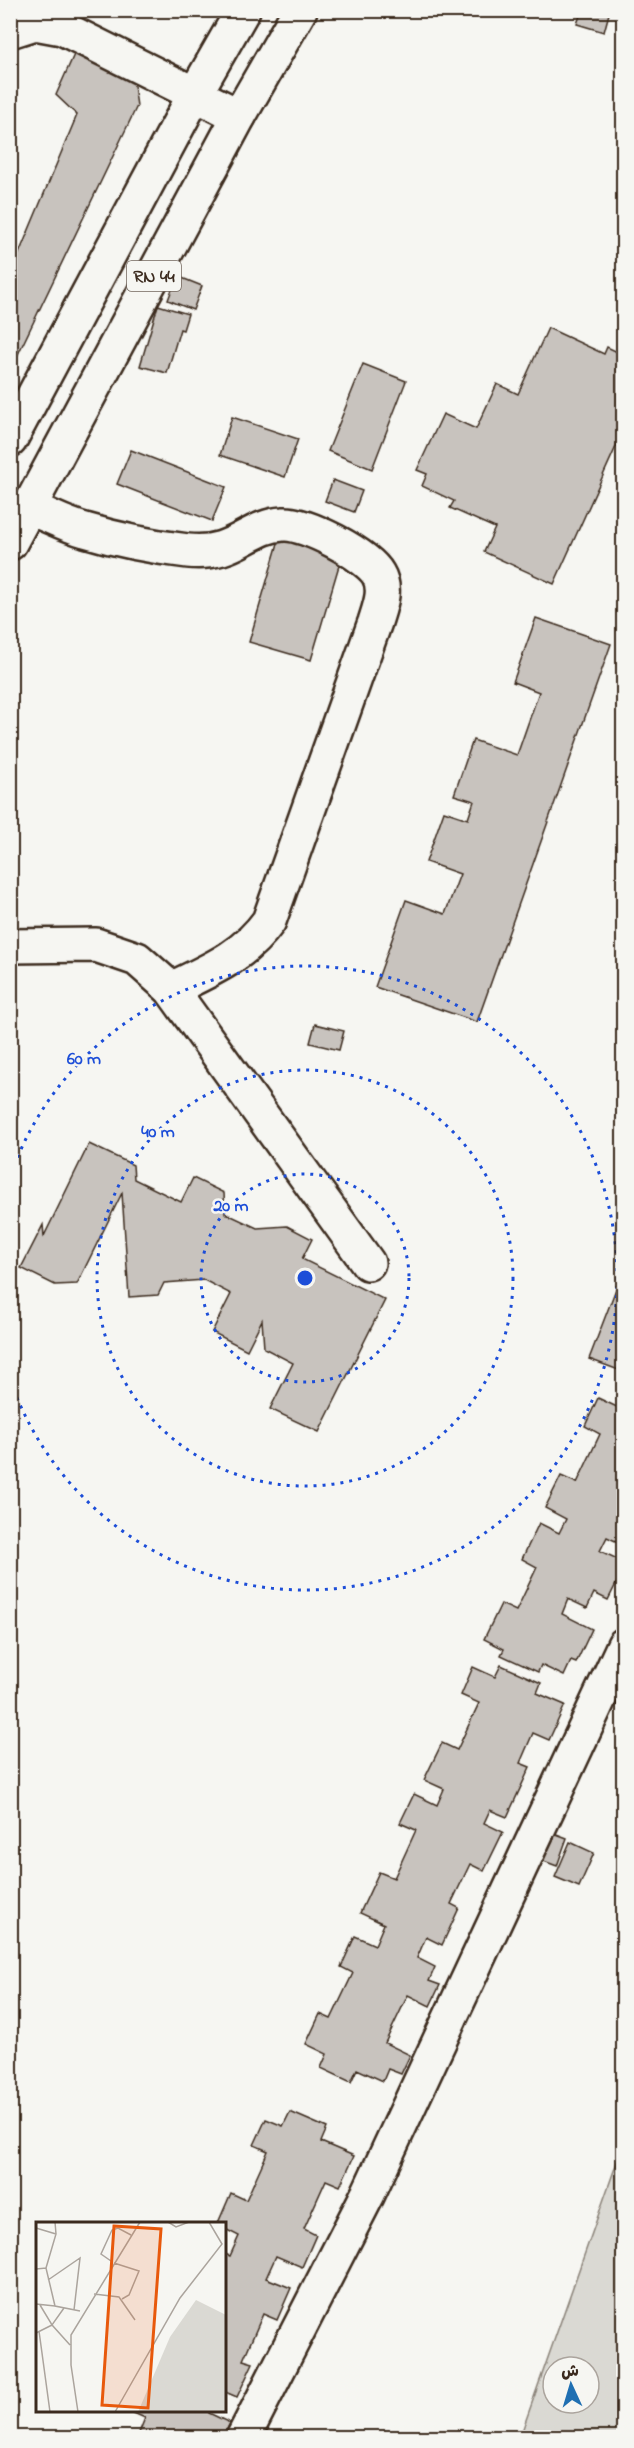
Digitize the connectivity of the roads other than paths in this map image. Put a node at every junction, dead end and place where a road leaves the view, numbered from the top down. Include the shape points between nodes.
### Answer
1 (243, 10) edge
2 (300, 10) edge
3 (10, 31) edge
4 (196, 92) junction
5 (239, 116) junction
6 (10, 440) edge
7 (30, 508) junction
8 (10, 543) edge
9 (10, 946) edge
10 (171, 989) junction
11 (368, 1263) dead end
12 (624, 1645) edge
13 (243, 2438) edge

1 - 4 street, RN 44
2 - 5 street, RN 44
3 - 4 street via 35,23 62,28
4 - 5 street
4 - 6 street, RN 44
5 - 7 street, RN 44
7 - 8 street, RN 44
7 - 10 street via 83,530 189,551 221,550 269,527 290,524 311,530 363,557 379,574 383,594 375,622 269,921 255,941 226,962
9 - 10 street via 96,945 137,959
10 - 11 street
12 - 13 street via 368,2194

